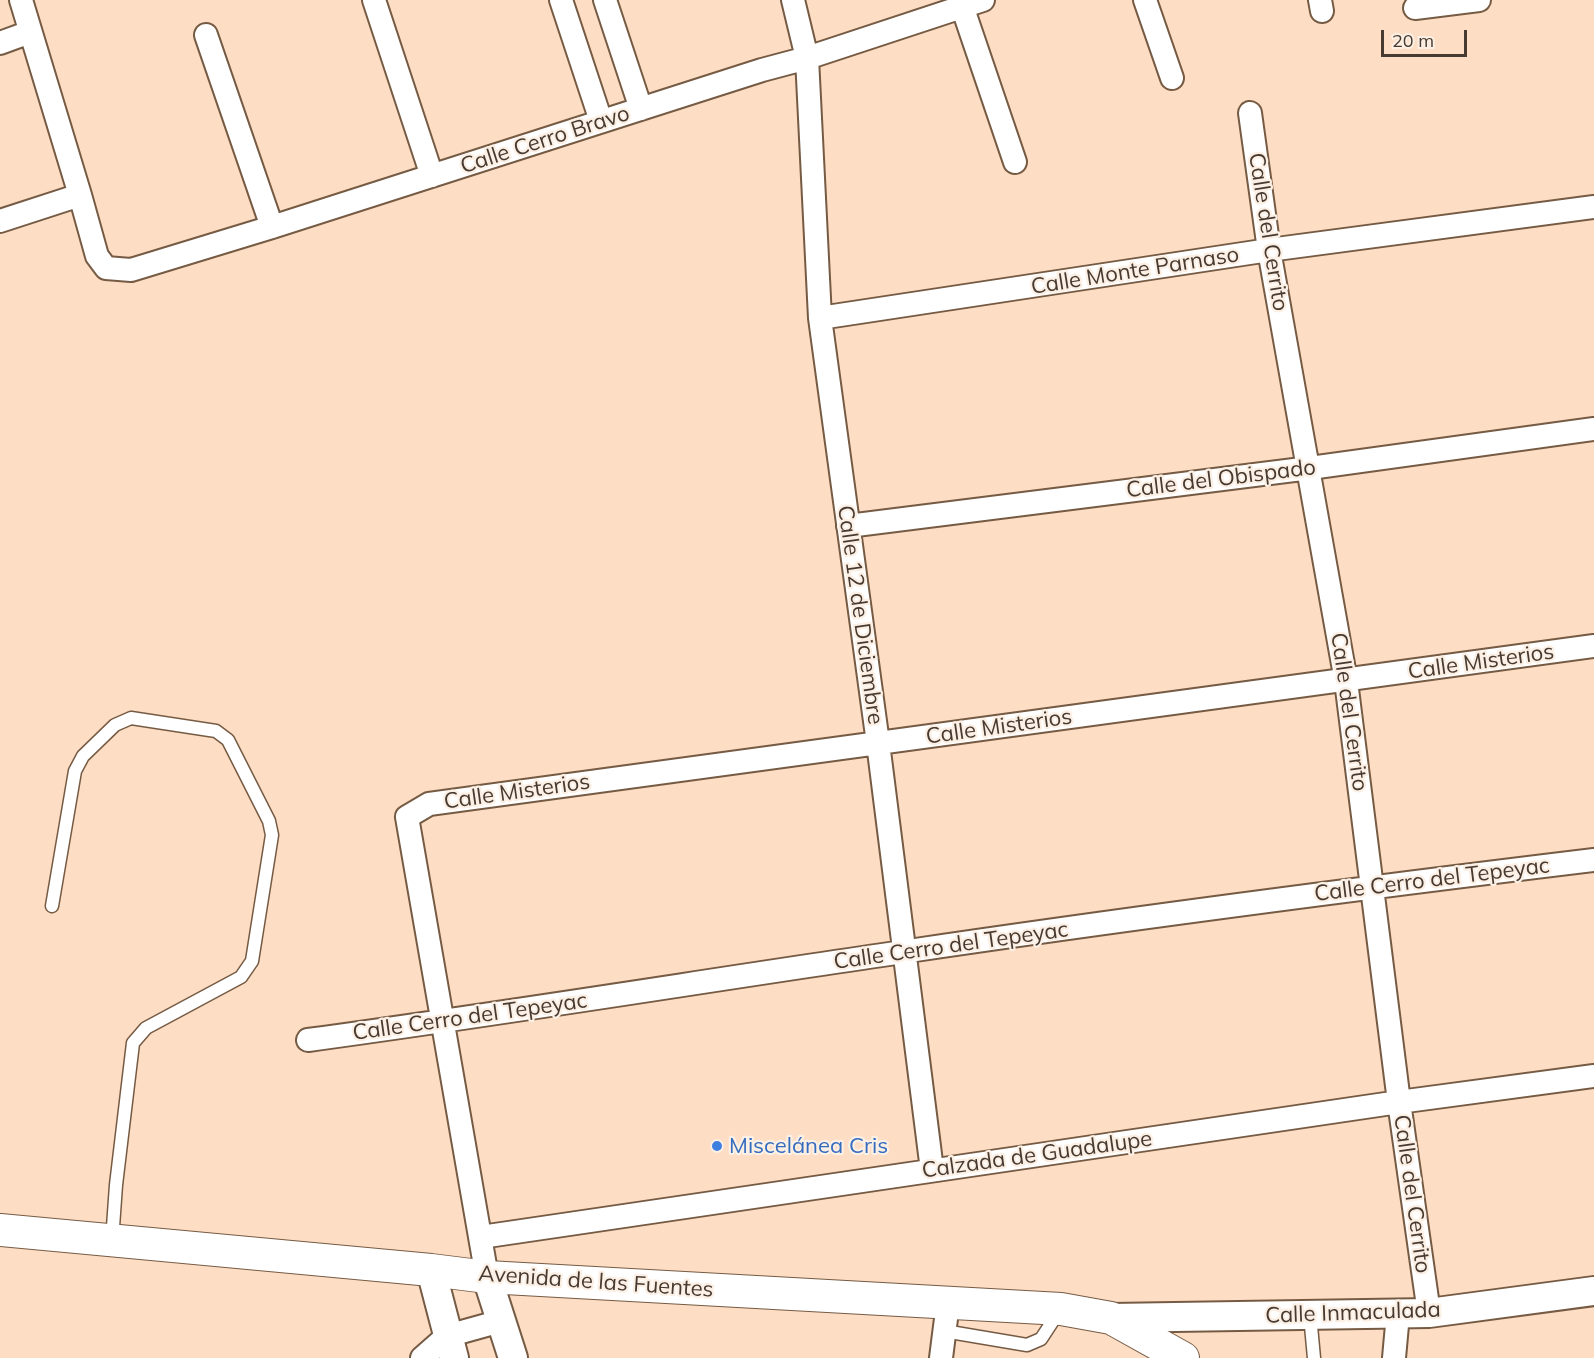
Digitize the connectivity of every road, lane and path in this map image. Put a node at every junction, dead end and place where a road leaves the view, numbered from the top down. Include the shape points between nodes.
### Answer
1 (21, 0) edge
2 (374, 0) edge
3 (561, 0) edge
4 (605, 0) edge
5 (793, 0) edge
6 (1145, 0) edge
7 (1479, 0) edge
8 (968, 2) edge
9 (1415, 8) dead end
10 (30, 32) junction
11 (206, 35) dead end
12 (0, 43) edge
13 (807, 58) junction
14 (1172, 78) dead end
15 (641, 109) junction
16 (1250, 113) dead end
17 (601, 121) junction
18 (1015, 162) dead end
19 (432, 176) junction
20 (80, 195) junction
21 (1594, 207) edge
22 (0, 220) edge
23 (272, 227) junction
24 (1269, 250) junction
25 (820, 318) junction
26 (1594, 429) edge
27 (1310, 468) junction
28 (848, 526) junction
29 (1594, 646) edge
30 (1346, 681) junction
31 (878, 743) junction
32 (1594, 860) edge
33 (1371, 887) junction
34 (52, 906) dead end
35 (905, 952) junction
36 (441, 1022) junction
37 (308, 1041) dead end
38 (1594, 1076) edge
39 (1399, 1102) junction
40 (932, 1170) junction
41 (0, 1230) edge
42 (481, 1237) junction
43 (112, 1240) junction
44 (431, 1270) junction
45 (487, 1277) junction
46 (1594, 1291) edge
47 (1428, 1313) junction
48 (1398, 1314) junction
49 (1310, 1315) junction
50 (946, 1317) junction
51 (1111, 1318) junction
52 (501, 1321) junction
53 (451, 1347) edge
54 (1173, 1355) edge
55 (422, 1358) edge
56 (513, 1358) edge
57 (941, 1358) edge
58 (1314, 1358) edge
59 (1394, 1358) edge

1 - 10 street
2 - 19 street
3 - 17 street
4 - 15 street
5 - 13 street, Calle 12 de Diciembre
6 - 14 street
7 - 9 street
8 - 13 street, Calle Cerro Bravo
8 - 18 street
10 - 12 street
10 - 20 street
11 - 23 street
13 - 15 street, Calle Cerro Bravo
13 - 25 street, Calle 12 de Diciembre
15 - 17 street, Calle Cerro Bravo
16 - 24 street, Calle del Cerrito
17 - 19 street, Calle Cerro Bravo
19 - 23 street, Calle Cerro Bravo
20 - 22 street
20 - 23 street, Calle Cerro Bravo via 97,256 106,268 130,270
21 - 24 street, Calle Monte Parnaso
24 - 25 street, Calle Monte Parnaso
24 - 27 street, Calle del Cerrito
25 - 28 street, Calle 12 de Diciembre
26 - 27 street, Calle del Obispado
27 - 28 street, Calle del Obispado
27 - 30 street, Calle del Cerrito
28 - 31 street, Calle 12 de Diciembre
29 - 30 street, Calle Misterios
30 - 31 street, Calle Misterios
30 - 33 street, Calle del Cerrito
31 - 35 street, Calle 12 de Diciembre
31 - 36 street, Calle Misterios via 429,804 407,817
32 - 33 street, Calle Cerro del Tepeyac
33 - 35 street, Calle Cerro del Tepeyac
33 - 39 street, Calle del Cerrito
34 - 43 lane via 75,771 83,756 115,725 130,718 216,731 228,740 269,821 272,835 252,961 241,977 146,1028 133,1043
35 - 36 street, Calle Cerro del Tepeyac
35 - 40 street, Calle 12 de Diciembre
36 - 37 street, Calle Cerro del Tepeyac
36 - 42 street
38 - 39 street, Calzada de Guadalupe
39 - 40 street, Calzada de Guadalupe
39 - 47 street, Calle del Cerrito
40 - 42 street, Calzada de Guadalupe
41 - 43 main road, Avenida de las Fuentes
42 - 45 street
43 - 44 main road, Avenida de las Fuentes
44 - 45 main road, Avenida de las Fuentes
44 - 53 street
45 - 50 main road, Avenida de las Fuentes
45 - 52 street
46 - 47 street, Calle Inmaculada
47 - 48 street, Calle Inmaculada
48 - 49 street, Calle Inmaculada
48 - 59 street
49 - 51 street, Calle Inmaculada
49 - 58 lane
50 - 51 main road, Avenida de las Fuentes via 1061,1309
50 - 57 street
51 - 54 main road, Avenida de las Fuentes
52 - 53 street
52 - 56 street
53 - 55 street

